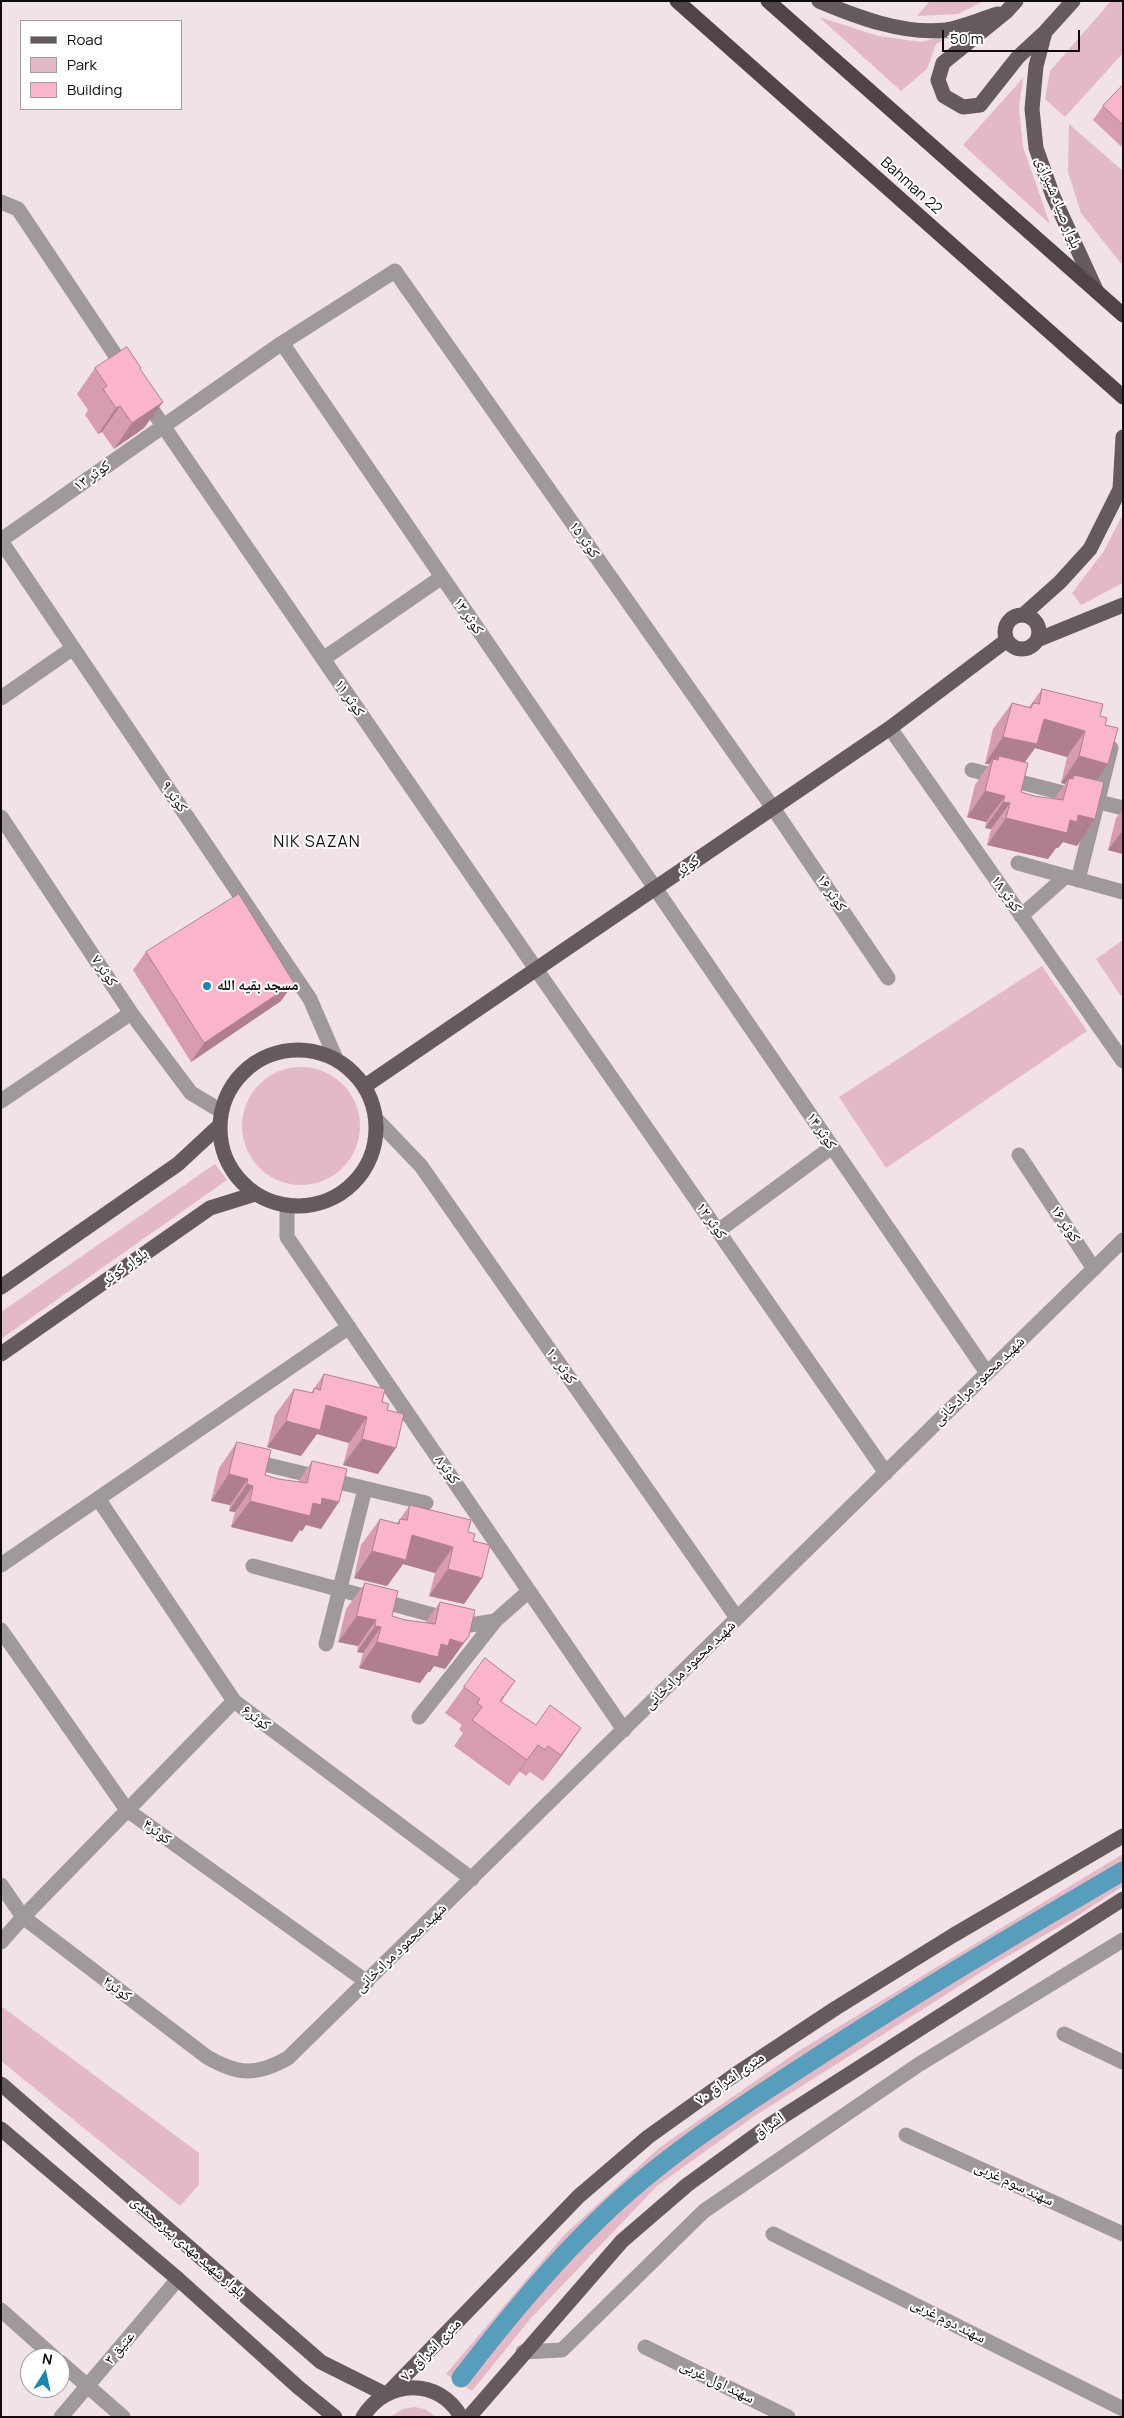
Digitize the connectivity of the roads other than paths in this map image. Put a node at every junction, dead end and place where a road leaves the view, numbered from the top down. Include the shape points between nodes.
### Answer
1 (677, 1) edge
2 (768, 1) edge
3 (819, 1) edge
4 (1073, 1) edge
5 (1011, 6) edge
6 (1045, 32) junction
7 (1, 202) edge
8 (395, 272) joint
9 (1097, 292) junction
10 (1123, 315) edge
11 (282, 343) junction
12 (1123, 397) edge
13 (163, 426) junction
14 (1123, 436) edge
15 (1, 541) edge
16 (442, 577) junction
17 (1123, 605) edge
18 (1023, 615) junction
19 (1007, 640) junction
20 (1037, 640) junction
21 (73, 648) junction
22 (323, 659) junction
23 (1, 698) edge
24 (890, 728) junction
25 (1115, 730) edge
26 (972, 770) dead end
27 (1098, 802) junction
28 (773, 808) junction
29 (1123, 808) edge
30 (1, 817) edge
31 (1018, 863) dead end
32 (1072, 878) junction
33 (655, 888) junction
34 (1123, 892) edge
35 (1021, 916) junction
36 (536, 969) junction
37 (888, 978) dead end
38 (131, 1013) junction
39 (336, 1059) junction
40 (1123, 1061) edge
41 (365, 1086) junction
42 (1, 1101) edge
43 (220, 1118) junction
44 (377, 1120) junction
45 (832, 1147) junction
46 (1019, 1155) dead end
47 (255, 1194) junction
48 (287, 1206) junction
49 (718, 1231) junction
50 (1123, 1240) edge
51 (1094, 1269) junction
52 (1, 1287) edge
53 (349, 1327) junction
54 (1, 1354) edge
55 (987, 1373) junction
56 (238, 1458) edge
57 (886, 1473) junction
58 (366, 1489) junction
59 (99, 1500) junction
60 (426, 1503) dead end
61 (1, 1565) edge
62 (254, 1566) dead end
63 (339, 1590) junction
64 (530, 1591) junction
65 (737, 1618) junction
66 (495, 1621) junction
67 (1, 1630) edge
68 (326, 1644) dead end
69 (234, 1701) junction
70 (419, 1717) dead end
71 (624, 1730) junction
72 (127, 1810) junction
73 (1123, 1836) edge
74 (472, 1879) junction
75 (1, 1886) edge
76 (1123, 1899) edge
77 (23, 1917) junction
78 (1123, 1940) edge
79 (1, 1942) edge
80 (367, 1982) junction
81 (1064, 2034) dead end
82 (1123, 2062) edge
83 (247, 2072) joint
84 (1, 2084) edge
85 (1, 2129) edge
86 (906, 2135) dead end
87 (773, 2234) dead end
88 (1123, 2234) edge
89 (178, 2279) junction
90 (1, 2310) edge
91 (645, 2347) dead end
92 (44, 2348) edge
93 (523, 2352) junction
94 (70, 2371) edge
95 (87, 2386) junction
96 (388, 2392) junction
97 (1123, 2409) edge
98 (61, 2417) edge
99 (123, 2417) edge
100 (335, 2417) edge
101 (363, 2417) edge
102 (462, 2417) edge
103 (469, 2417) edge
104 (788, 2417) edge

1 - 12 highway, Bahman 22
2 - 9 highway
3 - 5 main road via 884,23 946,30
4 - 6 main road, بلوار صیاد شیرازی
5 - 6 main road via 943,63 938,80 944,96 963,107 980,105 1018,57
6 - 9 main road, بلوار صیاد شیرازی via 1033,92 1036,148 1052,196
7 - 13 street, کوثر ۱۱ via 18,209
8 - 11 street, کوثر ۱۳
8 - 28 street, ۱۵ کوثر
9 - 10 highway
11 - 13 street, کوثر ۱۳
11 - 16 street, کوثر ۱۳
13 - 15 street, کوثر ۱۳
13 - 22 street, کوثر ۱۱
14 - 18 main road via 1120,489 1090,548 1060,582
15 - 21 street, کوثر ۹
16 - 22 street
16 - 33 street, کوثر ۱۳
17 - 20 main road
18 - 19 main road via 1016,616 1006,626
18 - 20 main road via 1037,624
19 - 20 main road via 1019,649 1033,646
19 - 24 main road, کوثر
21 - 23 street
21 - 39 street, کوثر ۹ via 310,999
22 - 36 street, کوثر ۱۱
24 - 28 main road, کوثر
24 - 35 street, کوثر ۱۸
25 - 27 street
26 - 27 street
27 - 29 street
27 - 32 street
28 - 33 main road, کوثر
28 - 37 street, کوثر ۱۶
30 - 38 street, کوثر ۷
31 - 32 street
32 - 34 street
32 - 35 street
33 - 36 main road, کوثر
33 - 45 street, کوثر ۱۴
35 - 40 street, کوثر ۱۸
36 - 41 main road, کوثر
36 - 49 street, کوثر ۱۲
38 - 42 street
38 - 43 street, کوثر ۷ via 191,1093
39 - 41 main road via 352,1070
39 - 43 main road via 296,1049 256,1062 240,1075 228,1092
41 - 44 main road
43 - 47 main road via 221,1145 228,1164
43 - 52 main road via 178,1164
44 - 48 main road via 377,1140 371,1160 345,1192 327,1202
44 - 65 street, کوثر ۱۰ via 421,1166
45 - 49 street
45 - 55 street, کوثر ۱۴
46 - 51 street, کوثر ۱۶
47 - 48 main road
47 - 54 main road, بلوار کوثر via 210,1208
48 - 53 street, کوثر۸ via 287,1237
49 - 57 street, کوثر ۱۲
50 - 51 street, شهید محمود مرادخانی
51 - 55 street, شهید محمود مرادخانی
53 - 59 street
53 - 64 street, کوثر۸
55 - 57 street, شهید محمود مرادخانی
56 - 58 street
57 - 65 street, شهید محمود مرادخانی
58 - 60 street
58 - 63 street
59 - 61 street
59 - 69 street, کوثر۶
62 - 63 street
63 - 66 street via 470,1625
63 - 68 street
64 - 66 street
64 - 71 street, کوثر۸
65 - 71 street, شهید محمود مرادخانی
66 - 70 street
67 - 72 street, کوثر۴
69 - 72 street
69 - 74 street, کوثر۶
71 - 74 street, شهید محمود مرادخانی
72 - 77 street
72 - 80 street, کوثر۴
73 - 96 main road, ۷۰ متری اشراق via 844,2003 648,2137 579,2196
74 - 80 street, شهید محمود مرادخانی
75 - 77 street, کوثر۲
76 - 93 main road, اشراق via 771,2124 687,2185 622,2240
77 - 79 street
77 - 83 street, کوثر۲ via 207,2057 226,2068
78 - 93 street via 918,2065 704,2211 562,2350
80 - 83 street, شهید محمود مرادخانی via 288,2058 269,2069
81 - 82 street
84 - 96 main road, بلوار شهید مهدی پیرمحمدی via 321,2362
85 - 89 main road, بلوار شهید مهدی پیرمحمدی
86 - 88 street, سهند سوم غربی
87 - 97 street, سهند دوم غربی
89 - 95 street, عتیق ۳
89 - 100 main road, بلوار شهید مهدی پیرمحمدی
90 - 92 street
91 - 104 street, سهند اول غربی
93 - 103 main road, اشراق
94 - 95 street
95 - 98 street, عتیق ۳
95 - 99 street
96 - 101 main road, ۷۰ متری اشراق via 368,2408
96 - 102 main road via 413,2387 434,2391 447,2398

